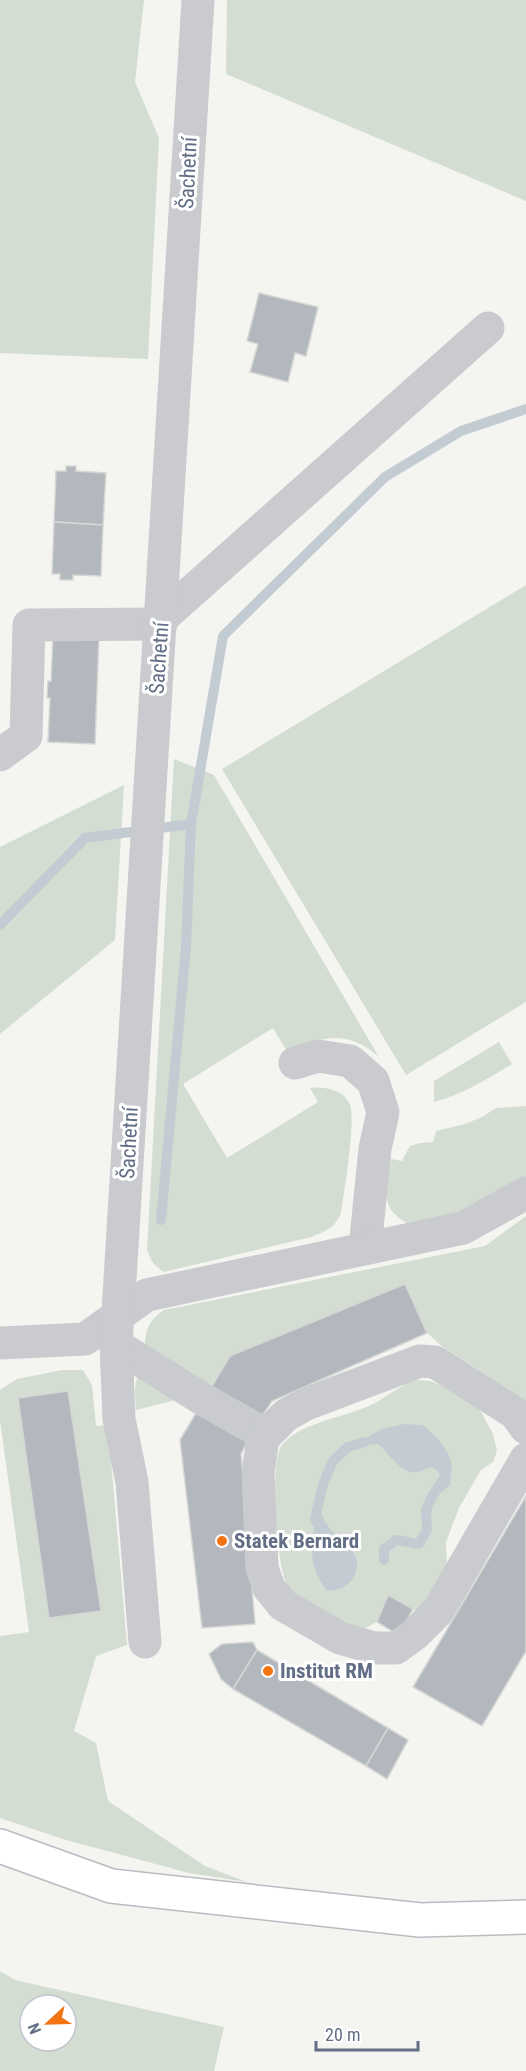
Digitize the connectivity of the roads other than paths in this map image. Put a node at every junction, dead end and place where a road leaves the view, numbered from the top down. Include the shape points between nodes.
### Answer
1 (198, 0) edge
2 (488, 328) dead end
3 (161, 621) junction
4 (0, 755) edge
5 (295, 1063) dead end
6 (526, 1193) edge
7 (365, 1248) junction
8 (117, 1331) junction
9 (0, 1343) edge
10 (526, 1428) edge
11 (263, 1438) junction
12 (526, 1459) edge
13 (145, 1642) dead end
14 (0, 1846) edge
15 (526, 1917) edge

1 - 3 street, Šachetní
2 - 3 street
3 - 4 street via 29,625 26,736
3 - 8 street, Šachetní
5 - 7 street via 318,1056 350,1061 373,1081 384,1112 375,1149
6 - 7 street via 463,1228
7 - 8 street via 147,1295
8 - 9 street via 86,1339
8 - 11 street via 204,1400 254,1428
8 - 13 street, Šachetní via 119,1419 132,1482
10 - 11 street via 515,1413 435,1362 420,1361 306,1404 286,1415
11 - 12 street via 258,1473 259,1525 262,1568 269,1588 283,1605 340,1638 374,1648 396,1648 438,1611
14 - 15 main road via 111,1887 420,1920

